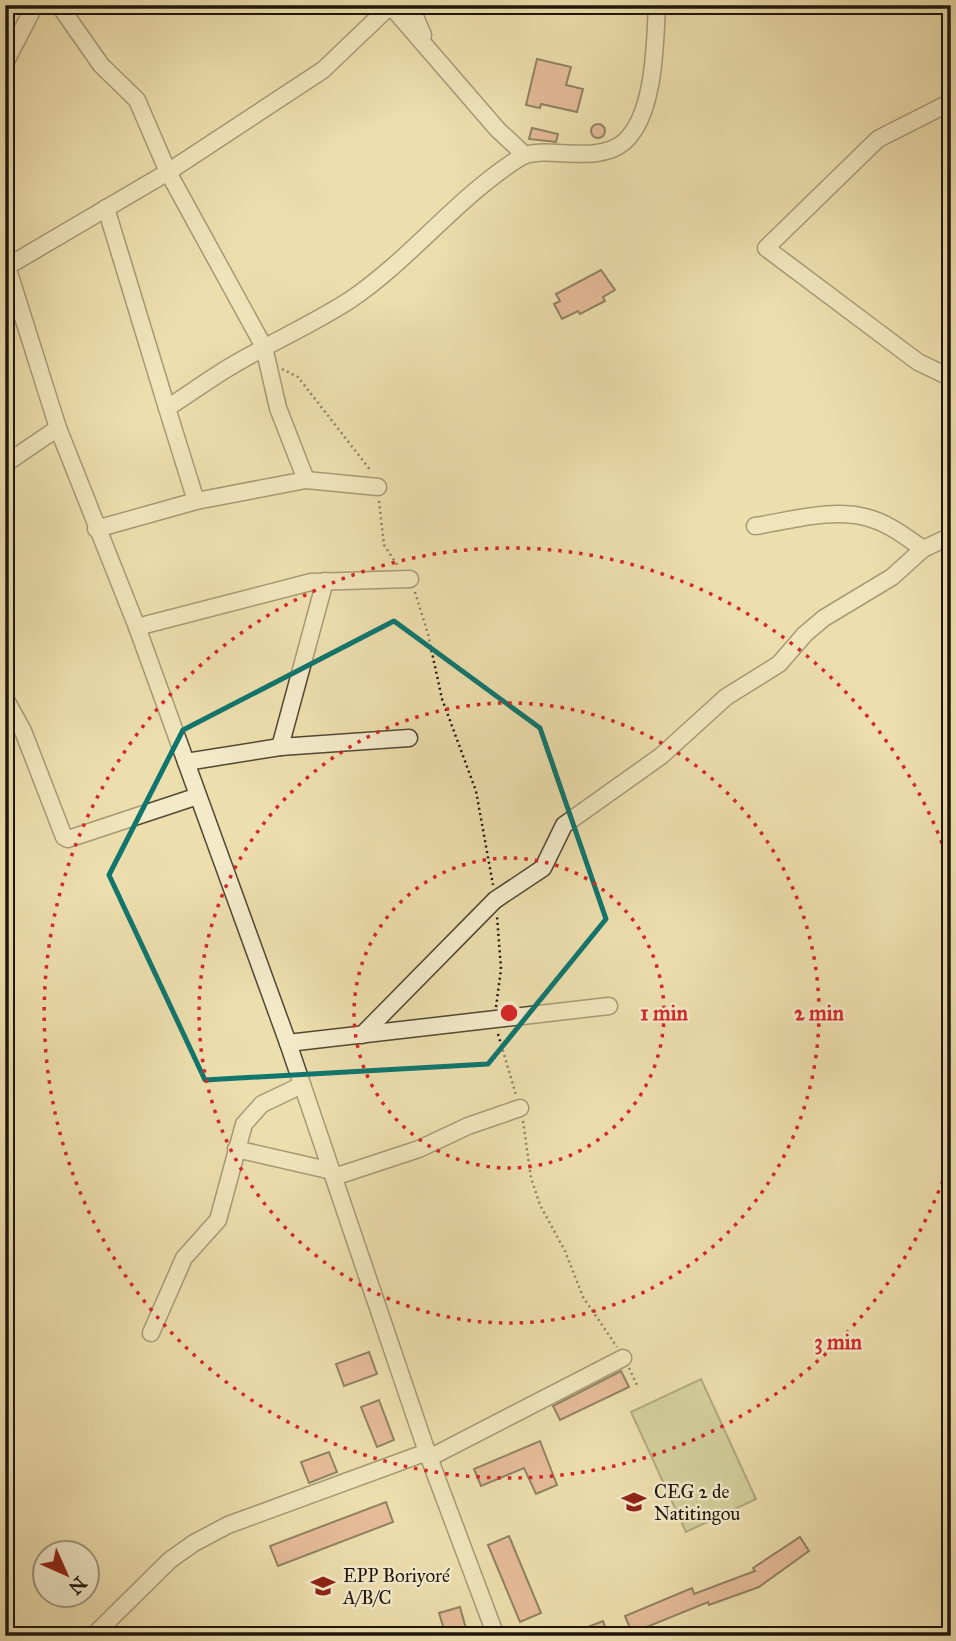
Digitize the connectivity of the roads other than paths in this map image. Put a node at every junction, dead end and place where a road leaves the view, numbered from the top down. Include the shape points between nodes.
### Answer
1 (35, 5) edge
2 (59, 5) edge
3 (410, 5) edge
4 (657, 5) edge
5 (390, 6) edge
6 (10, 44) edge
7 (428, 47) junction
8 (5, 63) edge
9 (951, 102) edge
10 (525, 155) junction
11 (168, 172) junction
12 (106, 208) junction
13 (6, 263) edge
14 (264, 347) junction
15 (951, 373) edge
16 (167, 408) junction
17 (58, 428) junction
18 (5, 464) edge
19 (306, 480) junction
20 (378, 487) road end
21 (196, 501) junction
22 (755, 526) dead end
23 (96, 528) junction
24 (951, 536) edge
25 (923, 549) junction
26 (410, 579) road end
27 (325, 581) junction
28 (137, 627) junction
29 (5, 698) edge
30 (409, 738) dead end
31 (279, 747) junction
32 (186, 762) junction
33 (198, 796) junction
34 (609, 1006) dead end
35 (362, 1035) junction
36 (288, 1043) junction
37 (302, 1085) junction
38 (520, 1108) road end
39 (236, 1149) junction
40 (333, 1174) junction
41 (151, 1333) dead end
42 (623, 1358) road end
43 (428, 1455) junction
44 (93, 1636) edge
45 (496, 1636) edge

1 - 6 street
2 - 11 street via 101,65 137,100
3 - 7 street
4 - 10 street via 645,103 636,128 624,142 592,153
5 - 7 street
5 - 11 street via 323,70
6 - 8 street
7 - 10 street
9 - 15 street via 878,139 766,248 918,362
10 - 14 street via 350,300
11 - 12 street
11 - 14 street
12 - 13 street
12 - 16 street
13 - 17 street
14 - 16 street
14 - 19 street via 278,408
16 - 21 street
17 - 18 street
17 - 23 street
19 - 20 street
19 - 21 street
21 - 23 street
22 - 25 street via 836,515 865,516
23 - 28 street
24 - 25 street
25 - 35 street via 883,583 824,618 779,664 726,697 661,757 564,825 544,867 495,900
26 - 27 street
27 - 28 street
27 - 31 street
28 - 32 street
29 - 33 street via 23,731 64,837
30 - 31 street
31 - 32 street
32 - 33 street
33 - 36 street
34 - 35 street
35 - 36 street
36 - 37 street
37 - 39 street via 252,1113
37 - 40 street
38 - 40 street via 419,1149
39 - 40 street
39 - 41 street via 218,1220 184,1258
40 - 43 street
42 - 43 street
43 - 44 street via 228,1525 194,1543 170,1560
43 - 45 street

